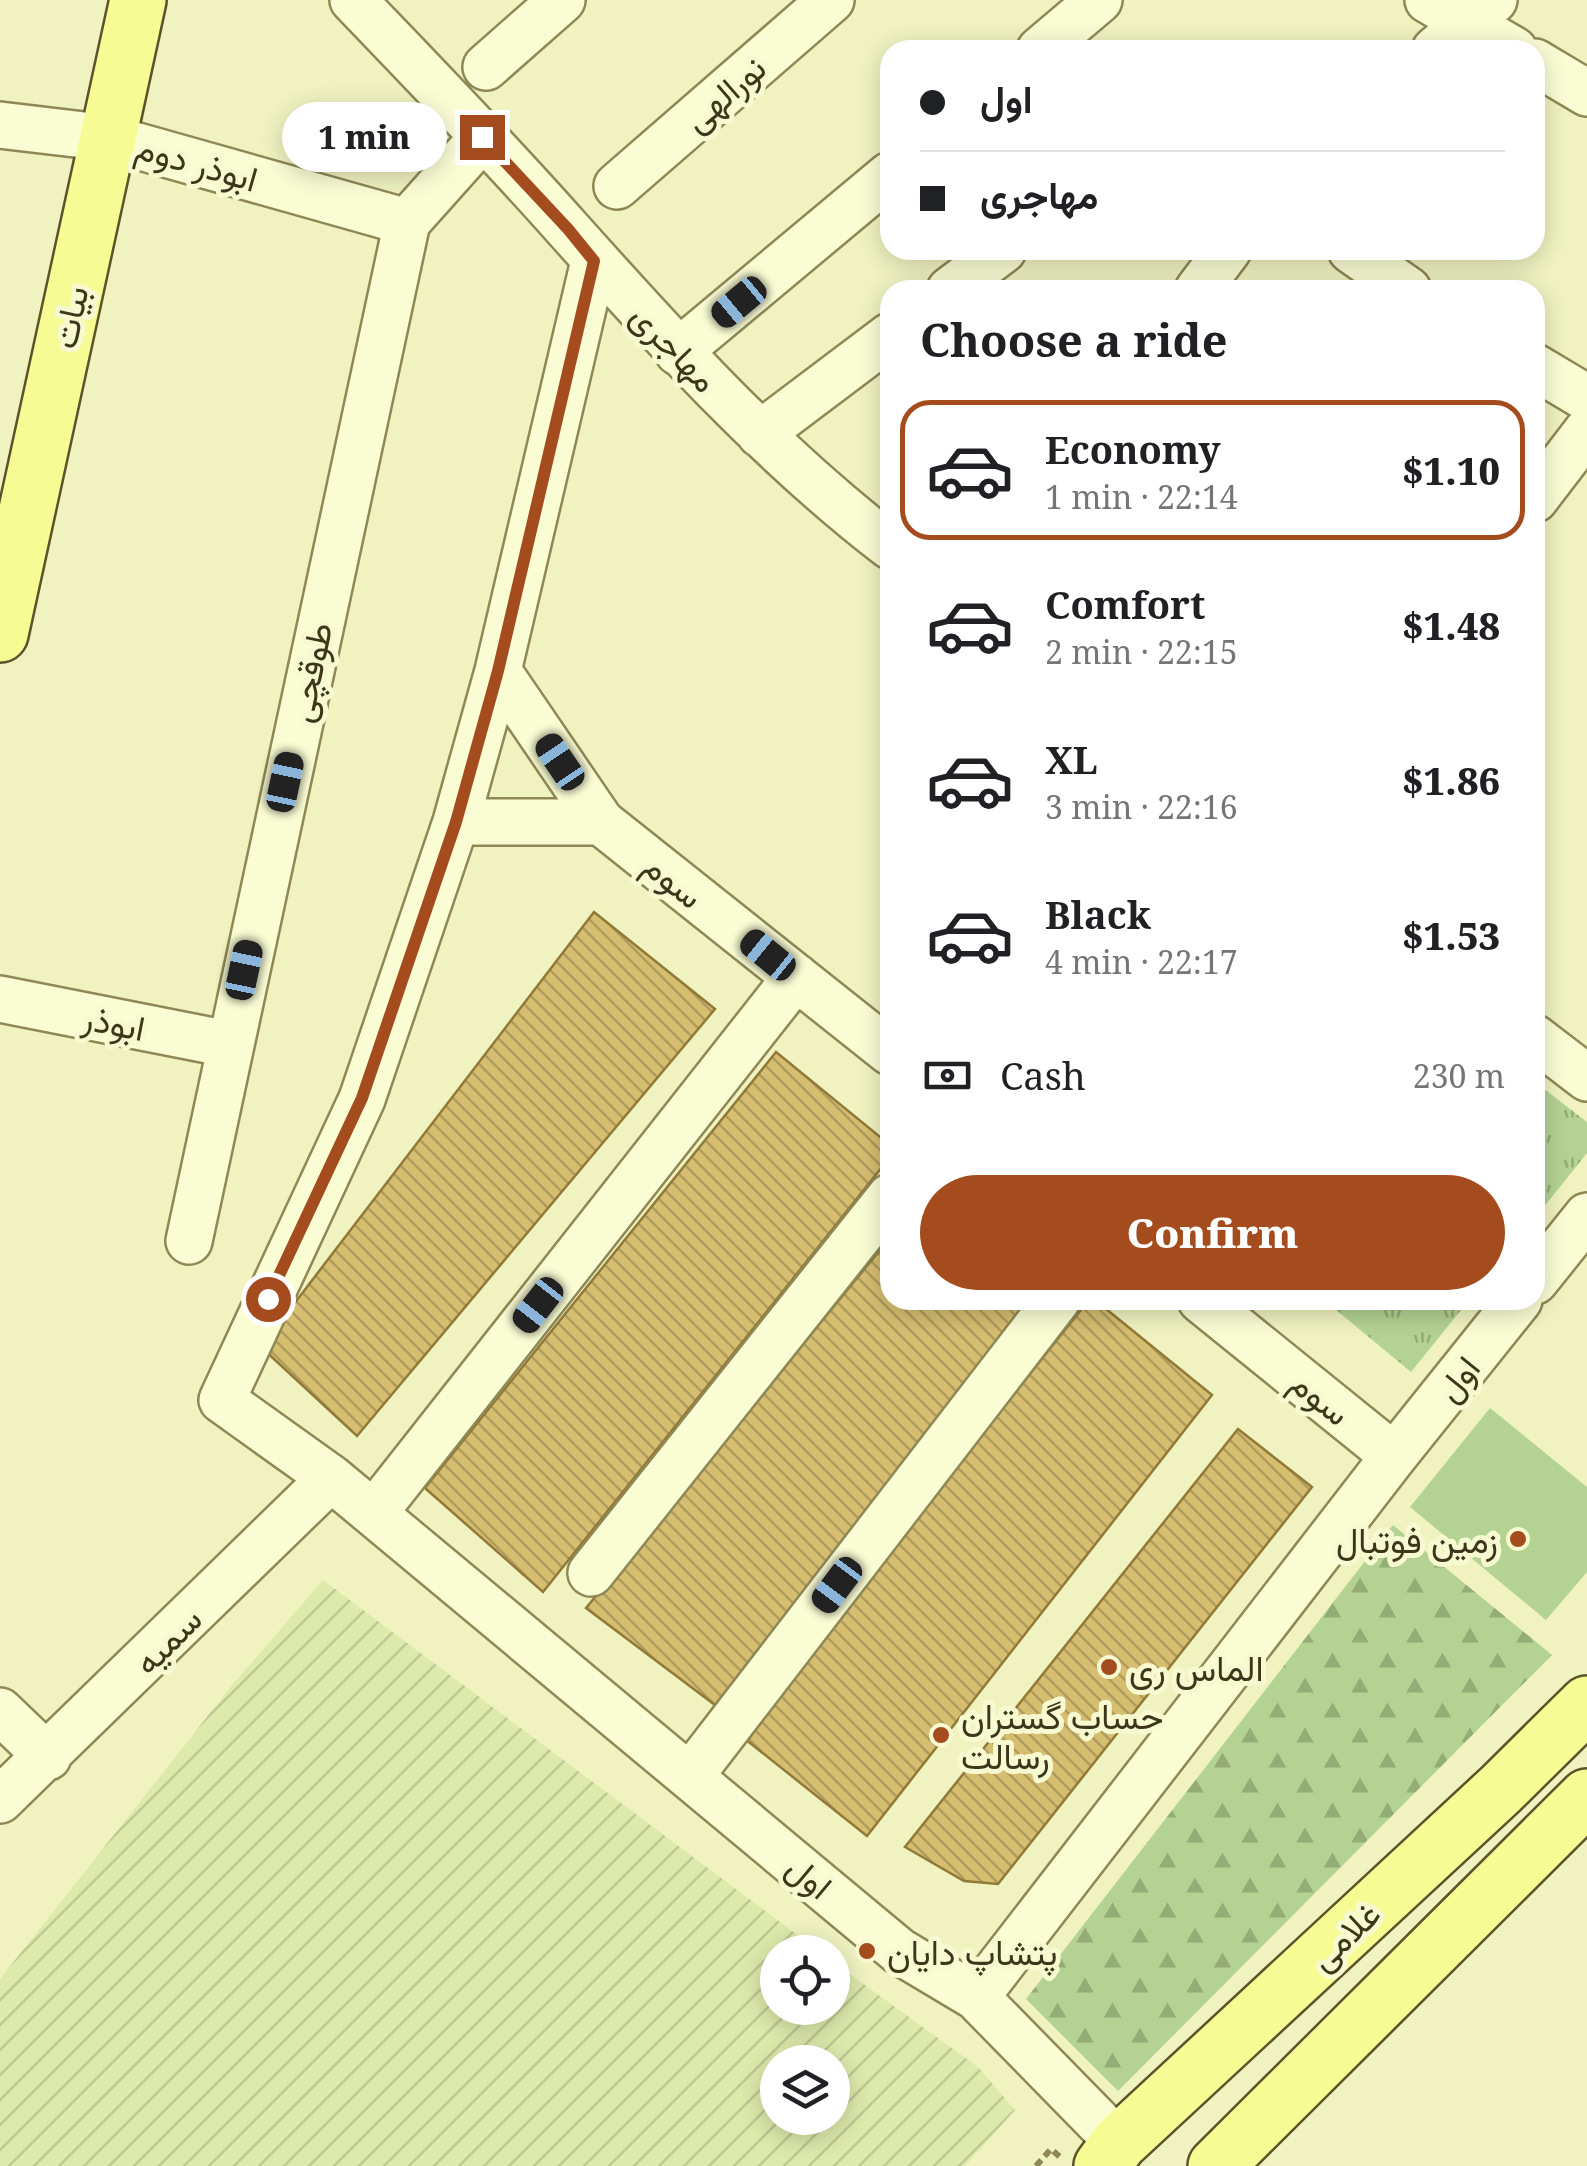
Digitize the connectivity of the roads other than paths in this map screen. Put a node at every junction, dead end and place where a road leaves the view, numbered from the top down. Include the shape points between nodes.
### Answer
1 (138, 0) edge
2 (353, 0) edge
3 (562, 0) edge
4 (831, 0) edge
5 (1100, 0) edge
6 (1428, 0) edge
7 (1465, 24) edge
8 (1052, 40) edge
9 (1495, 40) edge
10 (486, 67) dead end
11 (1545, 68) edge
12 (1587, 93) edge
13 (0, 125) edge
14 (482, 137) junction
15 (109, 138) junction
16 (880, 183) edge
17 (616, 186) dead end
18 (407, 222) junction
19 (990, 260) edge
20 (1363, 260) edge
21 (594, 261) junction
22 (963, 280) edge
23 (1386, 280) edge
24 (880, 344) edge
25 (678, 352) junction
26 (1545, 373) edge
27 (1587, 398) edge
28 (1587, 432) edge
29 (760, 434) junction
30 (1545, 486) edge
31 (880, 537) edge
32 (0, 634) edge
33 (498, 671) junction
34 (456, 822) junction
35 (601, 822) junction
36 (796, 977) junction
37 (0, 999) edge
38 (228, 1044) junction
39 (880, 1044) edge
40 (1545, 1046) edge
41 (1587, 1078) edge
42 (880, 1210) edge
43 (1587, 1216) edge
44 (189, 1241) dead end
45 (1545, 1268) edge
46 (1049, 1310) edge
47 (1213, 1310) edge
48 (1512, 1310) edge
49 (1394, 1456) junction
50 (331, 1478) junction
51 (374, 1514) junction
52 (591, 1573) dead end
53 (1587, 1704) edge
54 (0, 1711) edge
55 (48, 1757) junction
56 (691, 1775) junction
57 (1587, 1797) edge
58 (0, 1800) edge
59 (976, 1998) junction
60 (1110, 2155) edge
61 (1216, 2166) edge

1 - 15 main road, بیات
2 - 14 street, مهاجری
3 - 10 street
4 - 17 street, نورالهی
5 - 8 street
6 - 7 street
7 - 9 street
11 - 12 street
13 - 15 street, ابوذر دوم
14 - 18 street
14 - 21 street, مهاجری
15 - 18 street, ابوذر دوم
15 - 32 main road, بیات
16 - 25 street
18 - 38 street, طوقچی
19 - 22 street
20 - 23 street
21 - 25 street, مهاجری
21 - 33 street
24 - 29 street
25 - 29 street, مهاجری
26 - 27 street
28 - 30 street
29 - 31 street, مهاجری
33 - 34 street
33 - 35 street, سوم
34 - 35 street
34 - 50 street, اول via 362,1098 222,1400
35 - 36 street, سوم
36 - 39 street, سوم
36 - 51 street
37 - 38 street, ابوذر
38 - 44 street, طوقچی
40 - 41 street
42 - 52 street
43 - 45 street
46 - 56 street
47 - 49 street, سوم
48 - 49 street, اول
49 - 59 street, اول
50 - 51 street, اول
50 - 55 street, سمیه
51 - 56 street, اول
53 - 60 main road, غلامی
54 - 55 street
55 - 58 street, سمیه
56 - 59 street, اول via 899,1951
57 - 61 main road, غلامی
59 - 60 street

